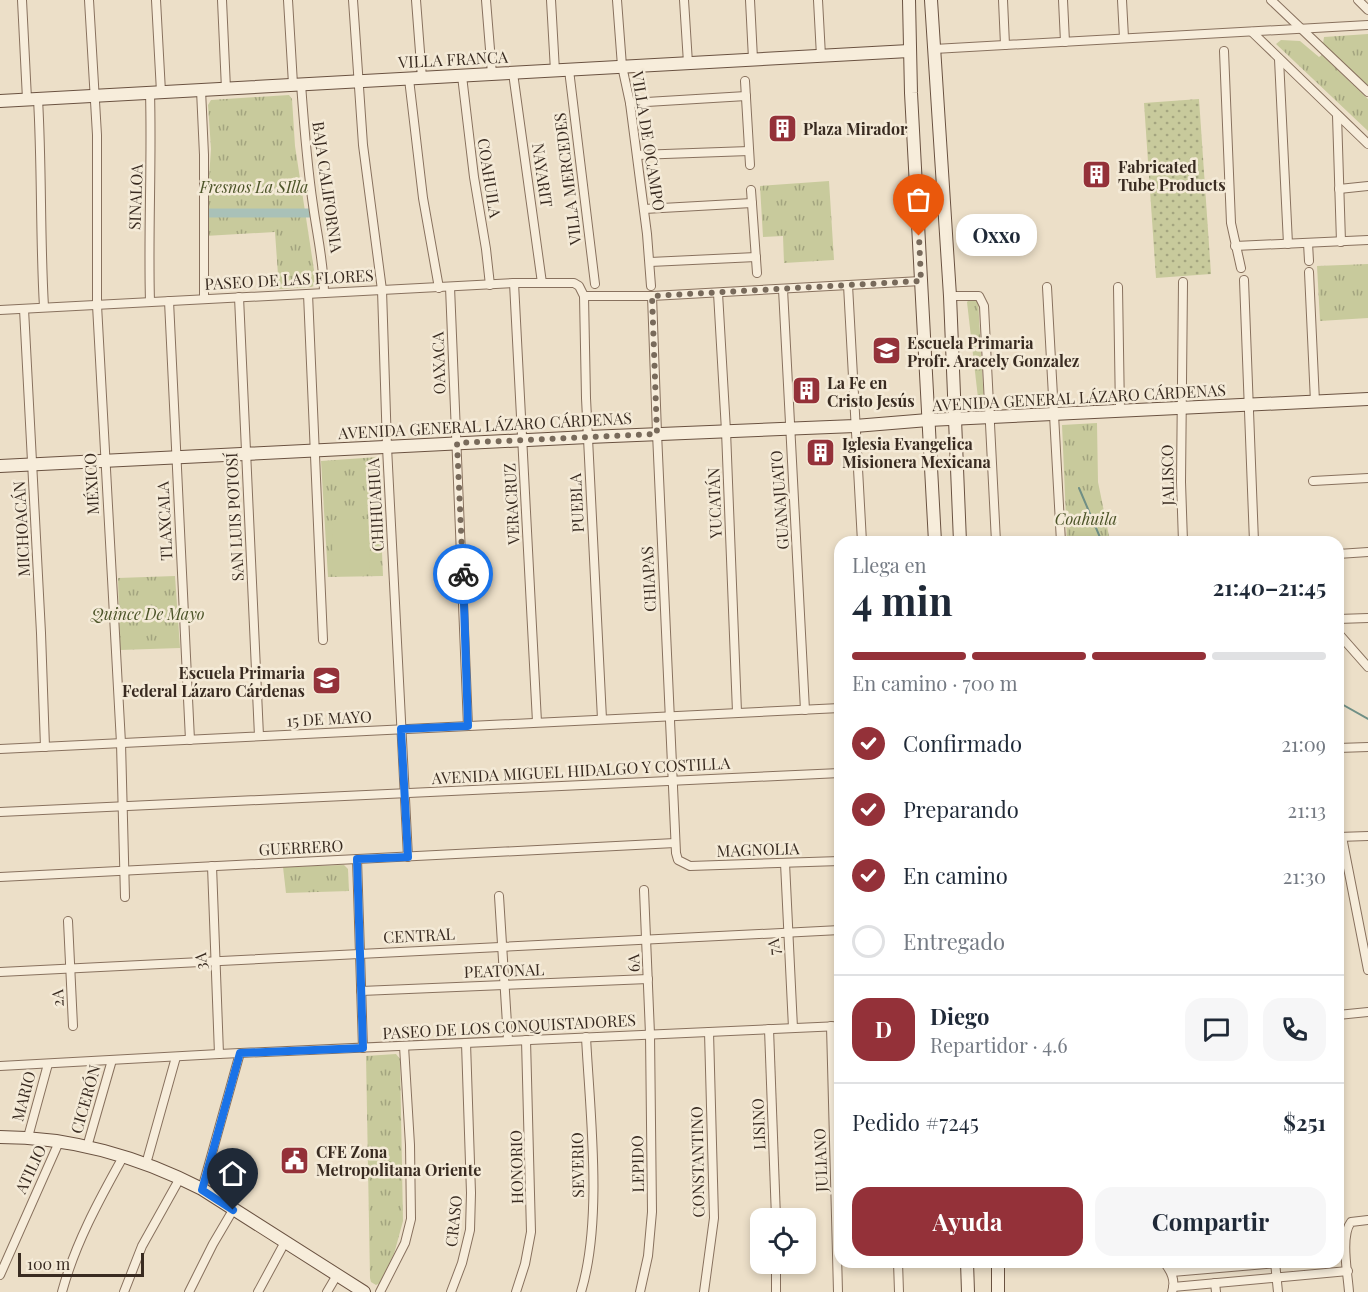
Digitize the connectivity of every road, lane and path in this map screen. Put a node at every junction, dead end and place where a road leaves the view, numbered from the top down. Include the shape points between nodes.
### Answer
1 (22, 0) edge
2 (89, 0) edge
3 (156, 0) edge
4 (222, 0) edge
5 (288, 0) edge
6 (353, 0) edge
7 (416, 0) edge
8 (486, 0) edge
9 (551, 0) edge
10 (617, 0) edge
11 (684, 0) edge
12 (750, 0) edge
13 (818, 0) edge
14 (909, 0) edge
15 (931, 0) edge
16 (1003, 0) edge
17 (1063, 0) edge
18 (1122, 0) edge
19 (1271, 0) edge
20 (1358, 0) edge
21 (1368, 10) edge
22 (1368, 25) edge
23 (1304, 29) junction
24 (1252, 32) junction
25 (1124, 38) junction
26 (1065, 42) junction
27 (1005, 45) junction
28 (934, 49) junction
29 (909, 51) junction
30 (1224, 51) dead end
31 (821, 56) junction
32 (753, 59) junction
33 (1279, 59) junction
34 (688, 63) junction
35 (622, 66) junction
36 (569, 70) junction
37 (555, 71) junction
38 (513, 73) junction
39 (492, 74) junction
40 (462, 76) junction
41 (416, 79) junction
42 (357, 81) junction
43 (745, 81) dead end
44 (297, 84) junction
45 (226, 89) junction
46 (201, 90) junction
47 (1368, 92) edge
48 (155, 93) junction
49 (94, 95) junction
50 (746, 96) junction
51 (32, 99) junction
52 (0, 101) edge
53 (630, 102) junction
54 (1337, 115) junction
55 (1368, 144) edge
56 (749, 151) junction
57 (637, 155) junction
58 (750, 165) dead end
59 (1368, 186) edge
60 (1339, 189) junction
61 (751, 190) dead end
62 (752, 203) junction
63 (644, 209) junction
64 (1368, 240) edge
65 (1341, 242) junction
66 (1308, 243) junction
67 (1288, 244) junction
68 (1235, 246) junction
69 (756, 257) junction
70 (1309, 261) dead end
71 (650, 262) junction
72 (1241, 268) dead end
73 (1309, 272) dead end
74 (757, 273) dead end
75 (1244, 280) dead end
76 (921, 281) junction
77 (1183, 282) dead end
78 (514, 283) junction
79 (542, 283) junction
80 (595, 284) dead end
81 (490, 285) junction
82 (848, 285) junction
83 (579, 286) joint
84 (651, 286) dead end
85 (1118, 286) dead end
86 (450, 287) junction
87 (1047, 287) dead end
88 (439, 288) junction
89 (783, 289) junction
90 (382, 290) junction
91 (718, 293) junction
92 (308, 294) junction
93 (324, 294) junction
94 (584, 296) junction
95 (652, 296) junction
96 (950, 296) junction
97 (239, 297) junction
98 (204, 298) junction
99 (169, 301) junction
100 (150, 302) junction
101 (97, 305) junction
102 (44, 307) junction
103 (24, 309) junction
104 (0, 310) edge
105 (1368, 399) edge
106 (1315, 402) junction
107 (1248, 405) junction
108 (1183, 409) junction
109 (1120, 412) junction
110 (1053, 414) junction
111 (989, 418) junction
112 (954, 419) junction
113 (928, 420) junction
114 (855, 426) junction
115 (788, 428) junction
116 (726, 431) junction
117 (657, 434) junction
118 (588, 437) junction
119 (522, 440) junction
120 (457, 443) junction
121 (387, 447) junction
122 (315, 450) junction
123 (246, 455) junction
124 (176, 458) junction
125 (104, 460) junction
126 (33, 464) junction
127 (0, 466) edge
128 (1368, 478) edge
129 (1313, 481) dead end
130 (862, 536) edge
131 (935, 536) edge
132 (960, 536) edge
133 (996, 536) edge
134 (1061, 536) edge
135 (1183, 536) edge
136 (1254, 536) edge
137 (1368, 552) edge
138 (1344, 554) edge
139 (1368, 618) edge
140 (1344, 620) edge
141 (323, 640) dead end
142 (1344, 640) edge
143 (1368, 668) edge
144 (834, 708) edge
145 (805, 710) junction
146 (737, 712) junction
147 (669, 716) junction
148 (602, 719) junction
149 (537, 722) junction
150 (468, 726) junction
151 (401, 729) junction
152 (259, 736) junction
153 (190, 740) junction
154 (121, 742) junction
155 (45, 747) junction
156 (1368, 747) edge
157 (1344, 748) edge
158 (0, 749) edge
159 (834, 773) edge
160 (673, 781) junction
161 (404, 794) junction
162 (123, 806) junction
163 (0, 812) edge
164 (1368, 836) edge
165 (1344, 837) edge
166 (675, 843) junction
167 (1344, 856) edge
168 (408, 857) junction
169 (357, 859) junction
170 (678, 860) joint
171 (834, 861) edge
172 (785, 863) junction
173 (212, 866) junction
174 (125, 871) junction
175 (0, 877) edge
176 (644, 890) dead end
177 (499, 896) dead end
178 (125, 897) dead end
179 (68, 921) dead end
180 (834, 930) edge
181 (788, 933) junction
182 (647, 939) junction
183 (503, 946) junction
184 (361, 953) junction
185 (215, 961) junction
186 (71, 969) junction
187 (1368, 970) edge
188 (0, 972) edge
189 (648, 979) junction
190 (505, 985) junction
191 (361, 991) junction
192 (1368, 1012) edge
193 (1344, 1014) edge
194 (73, 1026) dead end
195 (834, 1026) edge
196 (793, 1028) junction
197 (770, 1029) junction
198 (709, 1032) junction
199 (650, 1034) junction
200 (586, 1037) junction
201 (508, 1040) junction
202 (526, 1040) junction
203 (466, 1043) junction
204 (404, 1046) junction
205 (363, 1048) junction
206 (240, 1053) junction
207 (219, 1054) junction
208 (177, 1057) junction
209 (112, 1060) junction
210 (48, 1064) junction
211 (0, 1066) edge
212 (0, 1137) edge
213 (28, 1137) junction
214 (59, 1142) junction
215 (87, 1147) junction
216 (123, 1156) junction
217 (146, 1164) junction
218 (180, 1178) junction
219 (202, 1190) junction
220 (776, 1208) edge
221 (233, 1210) junction
222 (1368, 1220) edge
223 (285, 1242) junction
224 (1344, 1246) edge
225 (1344, 1261) edge
226 (838, 1268) edge
227 (898, 1268) edge
228 (967, 1268) edge
229 (998, 1268) edge
230 (1169, 1268) edge
231 (1195, 1268) edge
232 (1276, 1268) edge
233 (1348, 1271) junction
234 (1172, 1272) junction
235 (776, 1274) edge
236 (0, 1275) edge
237 (337, 1275) junction
238 (1277, 1278) junction
239 (1216, 1287) edge
240 (1172, 1290) edge
241 (775, 1291) edge
242 (62, 1292) edge
243 (124, 1292) edge
244 (189, 1292) edge
245 (258, 1292) edge
246 (327, 1292) edge
247 (364, 1292) edge
248 (380, 1292) edge
249 (451, 1292) edge
250 (516, 1292) edge
251 (581, 1292) edge
252 (640, 1292) edge
253 (704, 1292) edge
254 (838, 1292) edge
255 (899, 1292) edge
256 (968, 1292) edge
257 (998, 1292) edge
258 (1278, 1292) edge
259 (1349, 1292) edge

1 - 51 street
2 - 49 street, MÉXICO
3 - 48 street, SINALOA
4 - 45 street
5 - 44 street, BAJA CALIFORNIA
6 - 42 street, CHIHUAHUA
7 - 41 street
8 - 39 street
9 - 37 street
10 - 35 street, VILLA DE OCAMPO
11 - 34 street
12 - 32 street
13 - 31 street
14 - 29 street
15 - 28 street
16 - 27 street
17 - 26 street
18 - 25 street
19 - 23 street
20 - 21 street
22 - 23 street
23 - 24 street
23 - 47 street
24 - 25 street
24 - 33 street
25 - 26 street
26 - 27 street
27 - 28 street
28 - 96 street
29 - 31 street, VILLA FRANCA
29 - 76 street
30 - 68 street
31 - 32 street, VILLA FRANCA
32 - 34 street, VILLA FRANCA
33 - 54 street
33 - 67 street
34 - 35 street, VILLA FRANCA
35 - 36 street, VILLA FRANCA
35 - 53 street, VILLA DE OCAMPO
36 - 37 street, VILLA FRANCA
36 - 80 street, VILLA MERCEDES
37 - 38 street, VILLA FRANCA
38 - 39 street, VILLA FRANCA
38 - 79 street, NAYARIT
39 - 40 street, VILLA FRANCA
40 - 41 street, VILLA FRANCA
40 - 81 street, COAHUILA
41 - 42 street, VILLA FRANCA
41 - 88 street via 423,198
42 - 44 street, VILLA FRANCA
42 - 90 street, CHIHUAHUA
43 - 50 street
44 - 45 street, VILLA FRANCA
44 - 93 street, BAJA CALIFORNIA
45 - 46 street, VILLA FRANCA
46 - 48 street, VILLA FRANCA
46 - 98 street
48 - 49 street, VILLA FRANCA
48 - 100 street, SINALOA via 148,237
49 - 51 street, VILLA FRANCA
49 - 101 street, MÉXICO
50 - 53 street
50 - 56 street
51 - 52 street, VILLA FRANCA
51 - 102 street via 42,176
53 - 57 street, VILLA DE OCAMPO
54 - 55 street
54 - 60 street
56 - 57 street
56 - 58 street
57 - 63 street, VILLA DE OCAMPO
59 - 60 street
60 - 65 street
61 - 62 street
62 - 63 street
62 - 69 street
63 - 71 street, VILLA DE OCAMPO
64 - 65 street
65 - 66 street
66 - 67 street
66 - 70 street
67 - 68 street
68 - 72 street
69 - 71 street
69 - 74 street
71 - 84 street, VILLA DE OCAMPO
73 - 106 street
75 - 107 street
76 - 82 street
76 - 113 street
77 - 108 street, JALISCO
78 - 79 street, PASEO DE LAS FLORES
78 - 81 street, PASEO DE LAS FLORES
78 - 119 street, VERACRUZ
79 - 83 street, PASEO DE LAS FLORES
81 - 86 street, PASEO DE LAS FLORES
82 - 89 street
82 - 114 street
83 - 94 street, PUEBLA
85 - 109 street
86 - 88 street, PASEO DE LAS FLORES
86 - 120 street, OAXACA
87 - 110 street
88 - 90 street, PASEO DE LAS FLORES
89 - 91 street
89 - 115 street, GUANAJUATO
90 - 93 street, PASEO DE LAS FLORES
90 - 121 street, CHIHUAHUA
91 - 95 street
91 - 116 street, YUCATÁN
92 - 93 street, PASEO DE LAS FLORES
92 - 97 street, PASEO DE LAS FLORES
92 - 122 street
94 - 95 street
94 - 118 street, PUEBLA
95 - 117 street, CHIAPAS
96 - 111 street via 975,295 982,300
96 - 112 street
97 - 98 street, PASEO DE LAS FLORES
97 - 123 street, SAN LUIS POTOSÍ
98 - 99 street, PASEO DE LAS FLORES
99 - 100 street, PASEO DE LAS FLORES
99 - 124 street, TLAXCALA
100 - 101 street, PASEO DE LAS FLORES
101 - 102 street, PASEO DE LAS FLORES
101 - 125 street, MÉXICO
102 - 103 street, PASEO DE LAS FLORES
103 - 104 street, PASEO DE LAS FLORES
103 - 126 street, MICHOACÁN
105 - 106 street, AVENIDA GENERAL LÁZARO CÁRDENAS
106 - 107 street, AVENIDA GENERAL LÁZARO CÁRDENAS
107 - 108 street, AVENIDA GENERAL LÁZARO CÁRDENAS
107 - 136 street
108 - 109 street, AVENIDA GENERAL LÁZARO CÁRDENAS
108 - 135 street, JALISCO
109 - 110 street, AVENIDA GENERAL LÁZARO CÁRDENAS
110 - 111 street, AVENIDA GENERAL LÁZARO CÁRDENAS
110 - 134 street
111 - 112 street, AVENIDA GENERAL LÁZARO CÁRDENAS
111 - 133 street
112 - 113 street, AVENIDA GENERAL LÁZARO CÁRDENAS
112 - 132 street
113 - 114 street, AVENIDA GENERAL LÁZARO CÁRDENAS
113 - 131 street
114 - 115 street, AVENIDA GENERAL LÁZARO CÁRDENAS
114 - 130 street
115 - 116 street, AVENIDA GENERAL LÁZARO CÁRDENAS
115 - 145 street, GUANAJUATO
116 - 117 street, AVENIDA GENERAL LÁZARO CÁRDENAS
116 - 146 street, YUCATÁN
117 - 118 street, AVENIDA GENERAL LÁZARO CÁRDENAS
117 - 147 street, CHIAPAS
118 - 119 street, AVENIDA GENERAL LÁZARO CÁRDENAS
118 - 148 street, PUEBLA
119 - 120 street, AVENIDA GENERAL LÁZARO CÁRDENAS
119 - 149 street, VERACRUZ
120 - 121 street, AVENIDA GENERAL LÁZARO CÁRDENAS
120 - 150 street, OAXACA
121 - 122 street, AVENIDA GENERAL LÁZARO CÁRDENAS
121 - 151 street, CHIHUAHUA
122 - 123 street, AVENIDA GENERAL LÁZARO CÁRDENAS
122 - 141 street
123 - 124 street, AVENIDA GENERAL LÁZARO CÁRDENAS
123 - 152 street, SAN LUIS POTOSÍ
124 - 125 street, AVENIDA GENERAL LÁZARO CÁRDENAS
124 - 153 street, TLAXCALA
125 - 126 street, AVENIDA GENERAL LÁZARO CÁRDENAS
125 - 154 street, MÉXICO
126 - 127 street, AVENIDA GENERAL LÁZARO CÁRDENAS
126 - 155 street, MICHOACÁN
128 - 129 street
137 - 138 street
139 - 140 street
142 - 143 street
144 - 145 street, 15 DE MAYO
145 - 146 street, 15 DE MAYO
146 - 147 street, 15 DE MAYO
147 - 148 street, 15 DE MAYO
147 - 160 street, CHIAPAS
148 - 149 street, 15 DE MAYO
149 - 150 street, 15 DE MAYO
150 - 151 street, 15 DE MAYO
151 - 152 street, 15 DE MAYO
151 - 161 street, CHIHUAHUA
152 - 153 street, 15 DE MAYO
153 - 154 street, 15 DE MAYO
154 - 155 street, 15 DE MAYO
154 - 162 street, MÉXICO
155 - 158 street, 15 DE MAYO
156 - 157 street
159 - 160 street, AVENIDA MIGUEL HIDALGO Y COSTILLA
160 - 161 street, AVENIDA MIGUEL HIDALGO Y COSTILLA
160 - 166 street, CHIAPAS
161 - 162 street, AVENIDA MIGUEL HIDALGO Y COSTILLA
161 - 168 street, CHIHUAHUA
162 - 163 street, AVENIDA MIGUEL HIDALGO Y COSTILLA
162 - 174 street, MÉXICO
164 - 165 street
166 - 168 street, GUERRERO
166 - 170 street, CHIAPAS
167 - 187 street
168 - 169 street, GUERRERO
169 - 173 street, GUERRERO
169 - 184 street
170 - 172 street, MAGNOLIA via 690,866
171 - 172 street, MAGNOLIA
172 - 181 street, 7A
173 - 174 street, GUERRERO
173 - 185 street, 3A
174 - 175 street, GUERRERO
174 - 178 street, MÉXICO
176 - 182 street, 6A
177 - 183 street
179 - 186 street, 2A
180 - 181 street, CENTRAL
181 - 182 street, CENTRAL
181 - 196 street, 7A
182 - 183 street, CENTRAL
182 - 189 street, 6A
183 - 184 street, CENTRAL
183 - 190 street
184 - 185 street, CENTRAL
184 - 191 street
185 - 186 street, CENTRAL
185 - 207 street, 3A
186 - 188 street, CENTRAL
186 - 194 street, 2A
189 - 190 street, PEATONAL
189 - 199 street, 6A
190 - 191 street, PEATONAL
190 - 201 street
191 - 205 street
192 - 193 street
195 - 196 street, PASEO DE LOS CONQUISTADORES
196 - 197 street, PASEO DE LOS CONQUISTADORES
197 - 198 street, PASEO DE LOS CONQUISTADORES
197 - 220 street, LISINO
198 - 199 street, PASEO DE LOS CONQUISTADORES
198 - 253 street, CONSTANTINO via 714,1218
199 - 200 street, PASEO DE LOS CONQUISTADORES
199 - 252 street, LEPIDO via 652,1212
200 - 202 street, PASEO DE LOS CONQUISTADORES
200 - 251 street, SEVERIO via 592,1206 590,1251
201 - 202 street, PASEO DE LOS CONQUISTADORES
201 - 203 street, PASEO DE LOS CONQUISTADORES
202 - 250 street, HONORIO via 531,1232
203 - 204 street, PASEO DE LOS CONQUISTADORES
203 - 249 street, CRASO via 470,1230
204 - 205 street, PASEO DE LOS CONQUISTADORES
204 - 248 street via 411,1219 405,1243
205 - 206 street, PASEO DE LOS CONQUISTADORES
206 - 207 street, PASEO DE LOS CONQUISTADORES
206 - 219 street
207 - 208 street, PASEO DE LOS CONQUISTADORES
208 - 209 street, PASEO DE LOS CONQUISTADORES
208 - 217 street
209 - 210 street, PASEO DE LOS CONQUISTADORES
209 - 215 street, CICERÓN
210 - 211 street, PASEO DE LOS CONQUISTADORES
210 - 213 street, MARIO
212 - 213 street
213 - 214 street
214 - 215 street
214 - 236 street, ATILIO
215 - 216 street
216 - 217 street
216 - 242 street via 90,1217
217 - 218 street
218 - 219 street
218 - 243 street via 142,1246
219 - 221 street
221 - 223 street
221 - 244 street
222 - 224 street via 1348,1225
223 - 237 street
223 - 245 street
225 - 233 street
226 - 254 street, JULIANO
227 - 255 street
228 - 256 street
229 - 257 street
230 - 234 street
231 - 234 street
232 - 238 street
233 - 238 street
233 - 259 street
234 - 240 street
235 - 241 street
237 - 246 street
237 - 247 street
238 - 239 street
238 - 258 street
239 - 240 street

